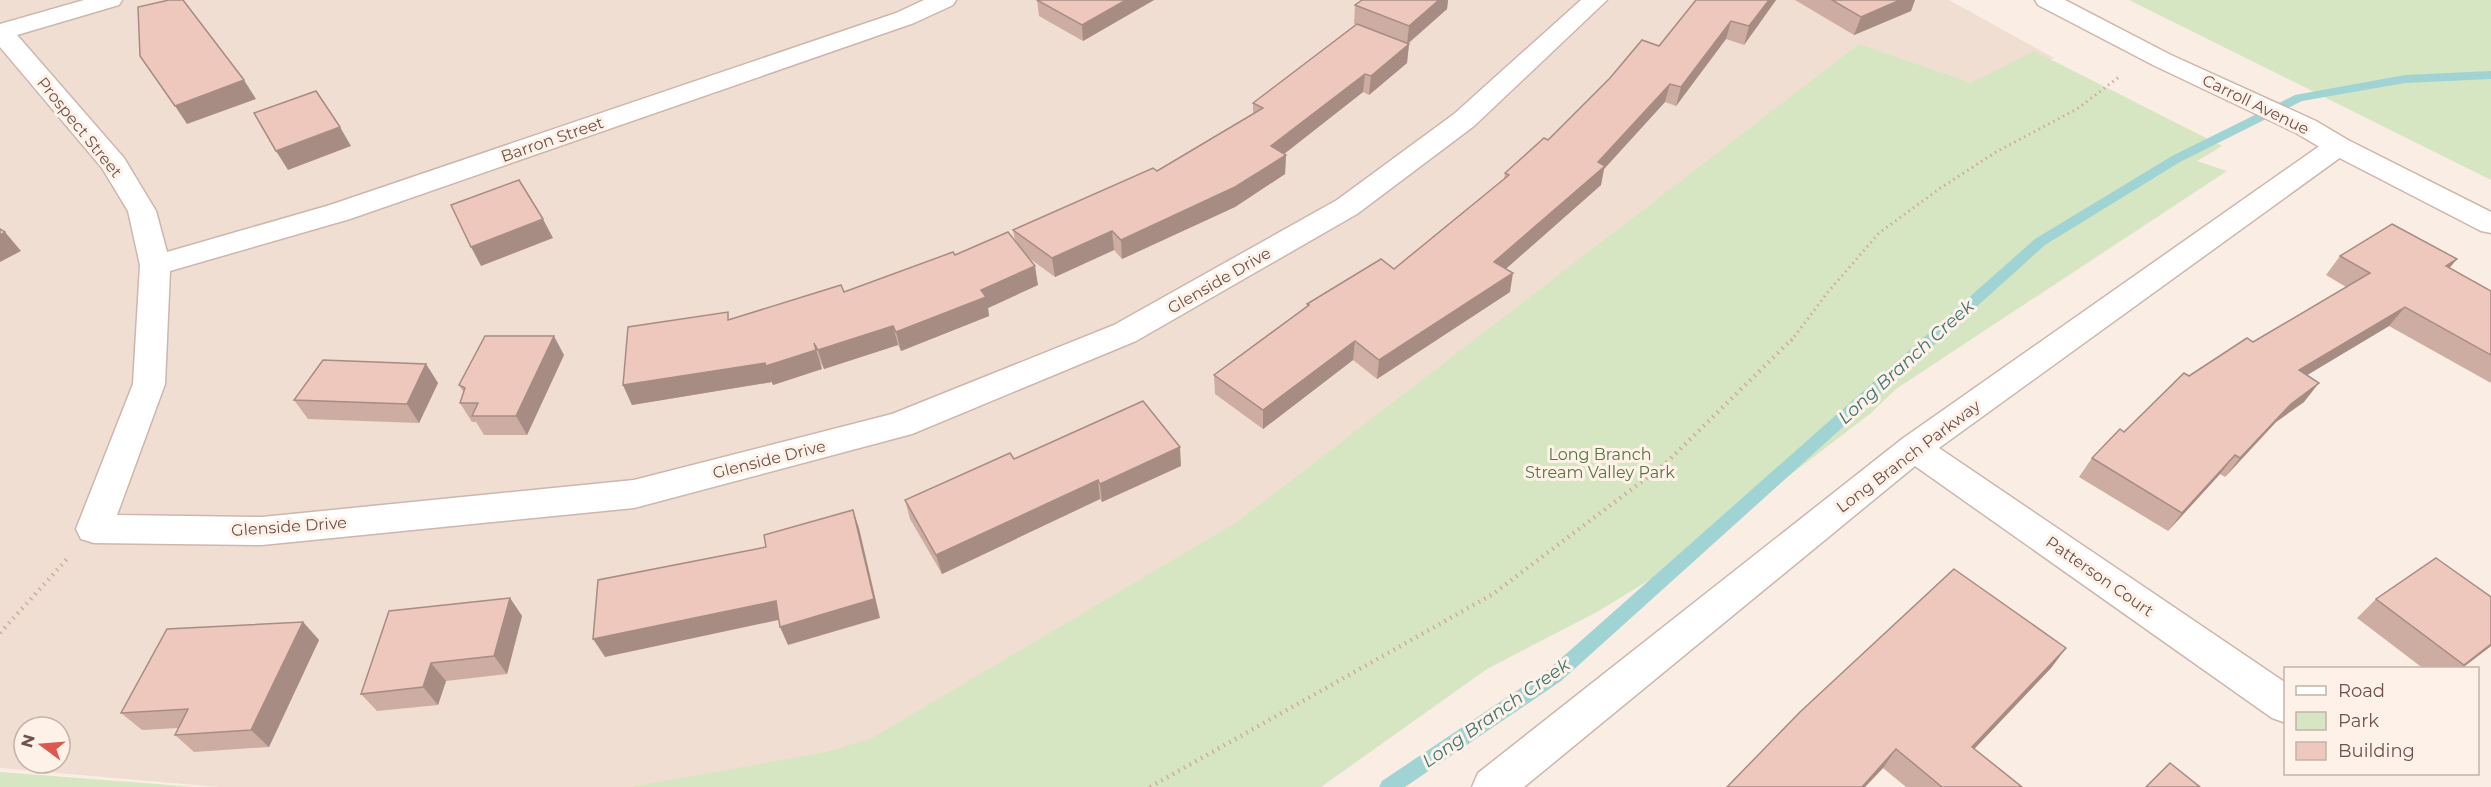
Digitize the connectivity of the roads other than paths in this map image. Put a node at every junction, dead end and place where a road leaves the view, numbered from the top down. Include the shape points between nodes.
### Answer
1 (110, 0) edge
2 (944, 0) edge
3 (1595, 0) edge
4 (2047, 0) edge
5 (0, 31) edge
6 (2338, 146) junction
7 (2491, 224) edge
8 (155, 265) junction
9 (1914, 448) junction
10 (2284, 704) edge
11 (1493, 787) edge

1 - 5 street
2 - 8 street, Barron Street via 905,18 340,212
3 - 8 street, Glenside Drive via 1464,120 1347,207 1125,333 900,425 634,494 262,531 94,529 149,384
4 - 6 street, Carroll Avenue via 2173,64 2183,80
5 - 8 street, Prospect Street via 114,164 142,211
6 - 7 street, Carroll Avenue
6 - 9 street, Long Branch Parkway
9 - 10 street, Patterson Court
9 - 11 street, Long Branch Parkway

